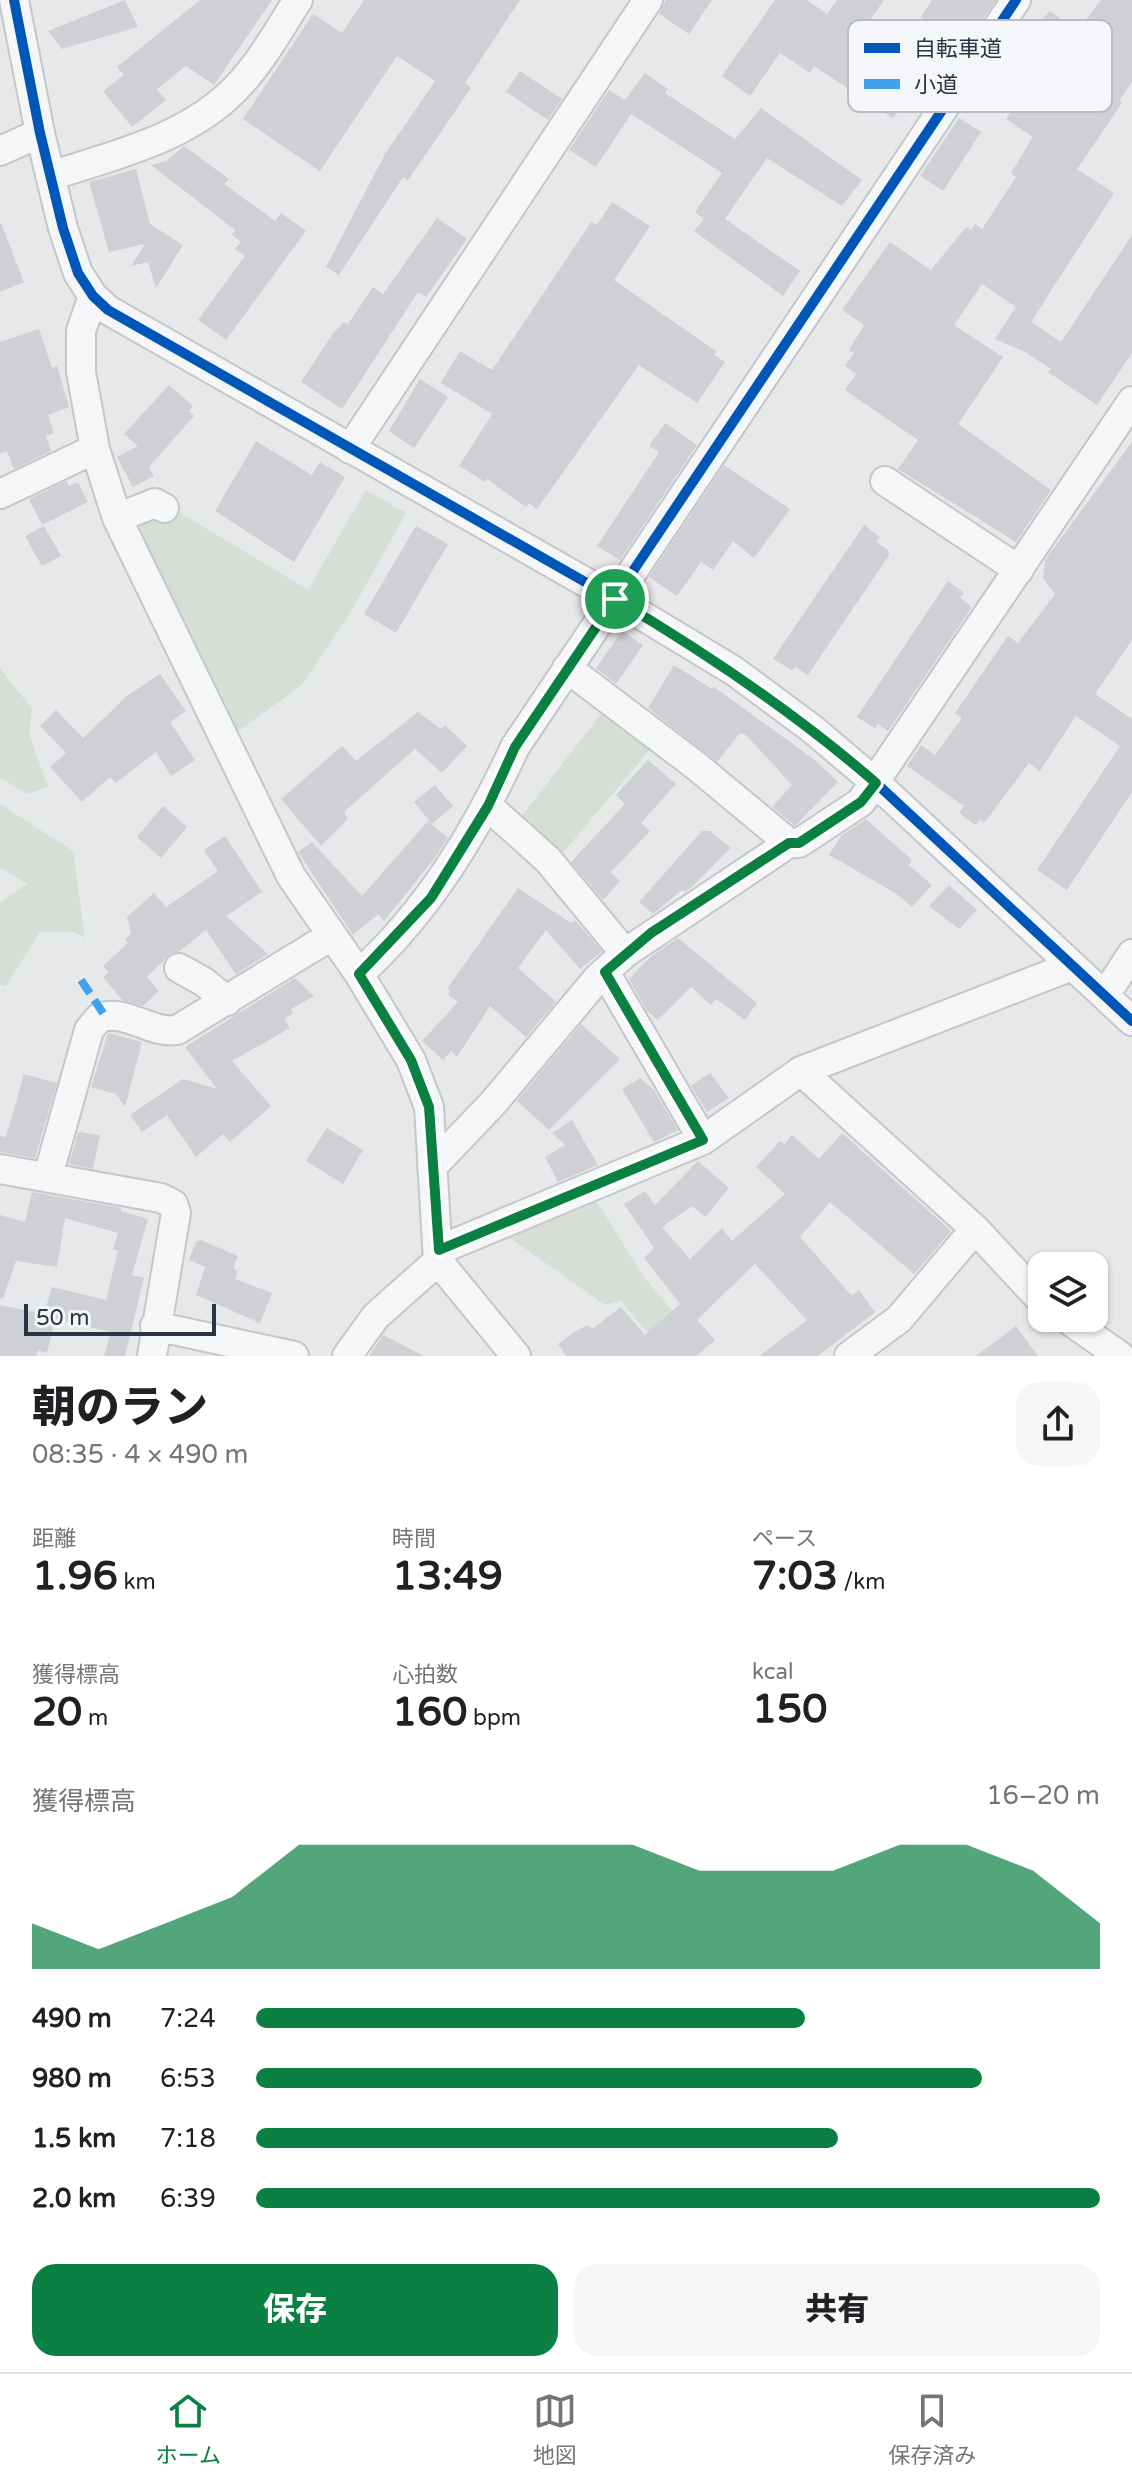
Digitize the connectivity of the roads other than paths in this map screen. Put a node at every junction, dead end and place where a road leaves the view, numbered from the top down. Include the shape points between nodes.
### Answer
1 (14, 0) edge
2 (298, 0) edge
3 (648, 0) edge
4 (1016, 0) edge
5 (1003, 20) edge
6 (941, 112) edge
7 (40, 133) junction
8 (0, 151) edge
9 (50, 176) junction
10 (93, 296) junction
11 (1132, 401) edge
12 (95, 449) junction
13 (350, 449) junction
14 (885, 481) dead end
15 (0, 494) edge
16 (164, 508) dead end
17 (117, 518) junction
18 (1019, 570) junction
19 (615, 599) junction
20 (567, 668) junction
21 (876, 783) junction
22 (488, 806) junction
23 (789, 843) junction
24 (331, 936) junction
25 (1132, 954) edge
26 (615, 963) junction
27 (1072, 966) junction
28 (179, 968) dead end
29 (359, 974) junction
30 (1105, 995) junction
31 (227, 1001) junction
32 (1132, 1021) edge
33 (801, 1071) junction
34 (703, 1140) junction
35 (432, 1167) junction
36 (0, 1169) edge
37 (48, 1176) junction
38 (975, 1229) junction
39 (438, 1256) junction
40 (1028, 1286) edge
41 (155, 1326) junction
42 (1086, 1332) edge
43 (152, 1356) edge
44 (294, 1356) edge
45 (347, 1356) edge
46 (516, 1356) edge
47 (849, 1356) edge
48 (1120, 1356) edge

1 - 7 street
2 - 9 street via 257,63 213,108 159,140
3 - 13 street
4 - 5 street
6 - 19 street
7 - 8 street
7 - 9 street
9 - 10 street via 78,273
10 - 12 street via 83,317 81,372
10 - 13 street via 136,328
11 - 18 street
12 - 15 street
12 - 17 street
13 - 19 street
14 - 18 street
16 - 17 street via 155,503
17 - 24 street via 291,876
18 - 21 street
19 - 20 street
19 - 21 street via 734,671
20 - 22 street via 515,747
20 - 23 street
21 - 23 street via 861,802 799,843
21 - 27 street
22 - 26 street via 548,860
22 - 29 street via 431,898
23 - 26 street
24 - 29 street
24 - 31 street
25 - 30 street
26 - 34 street
26 - 35 street
27 - 30 street
27 - 33 street
28 - 31 street
29 - 35 street via 411,1060 429,1107
30 - 32 street
31 - 37 street via 164,1032 119,1016 99,1018 89,1030
33 - 34 street
33 - 38 street
34 - 39 street
35 - 39 street
36 - 37 street
37 - 41 street via 173,1204 176,1213
38 - 40 street
38 - 47 street via 899,1319
39 - 45 street via 376,1316
39 - 46 street
41 - 43 street
41 - 44 street
42 - 48 street

